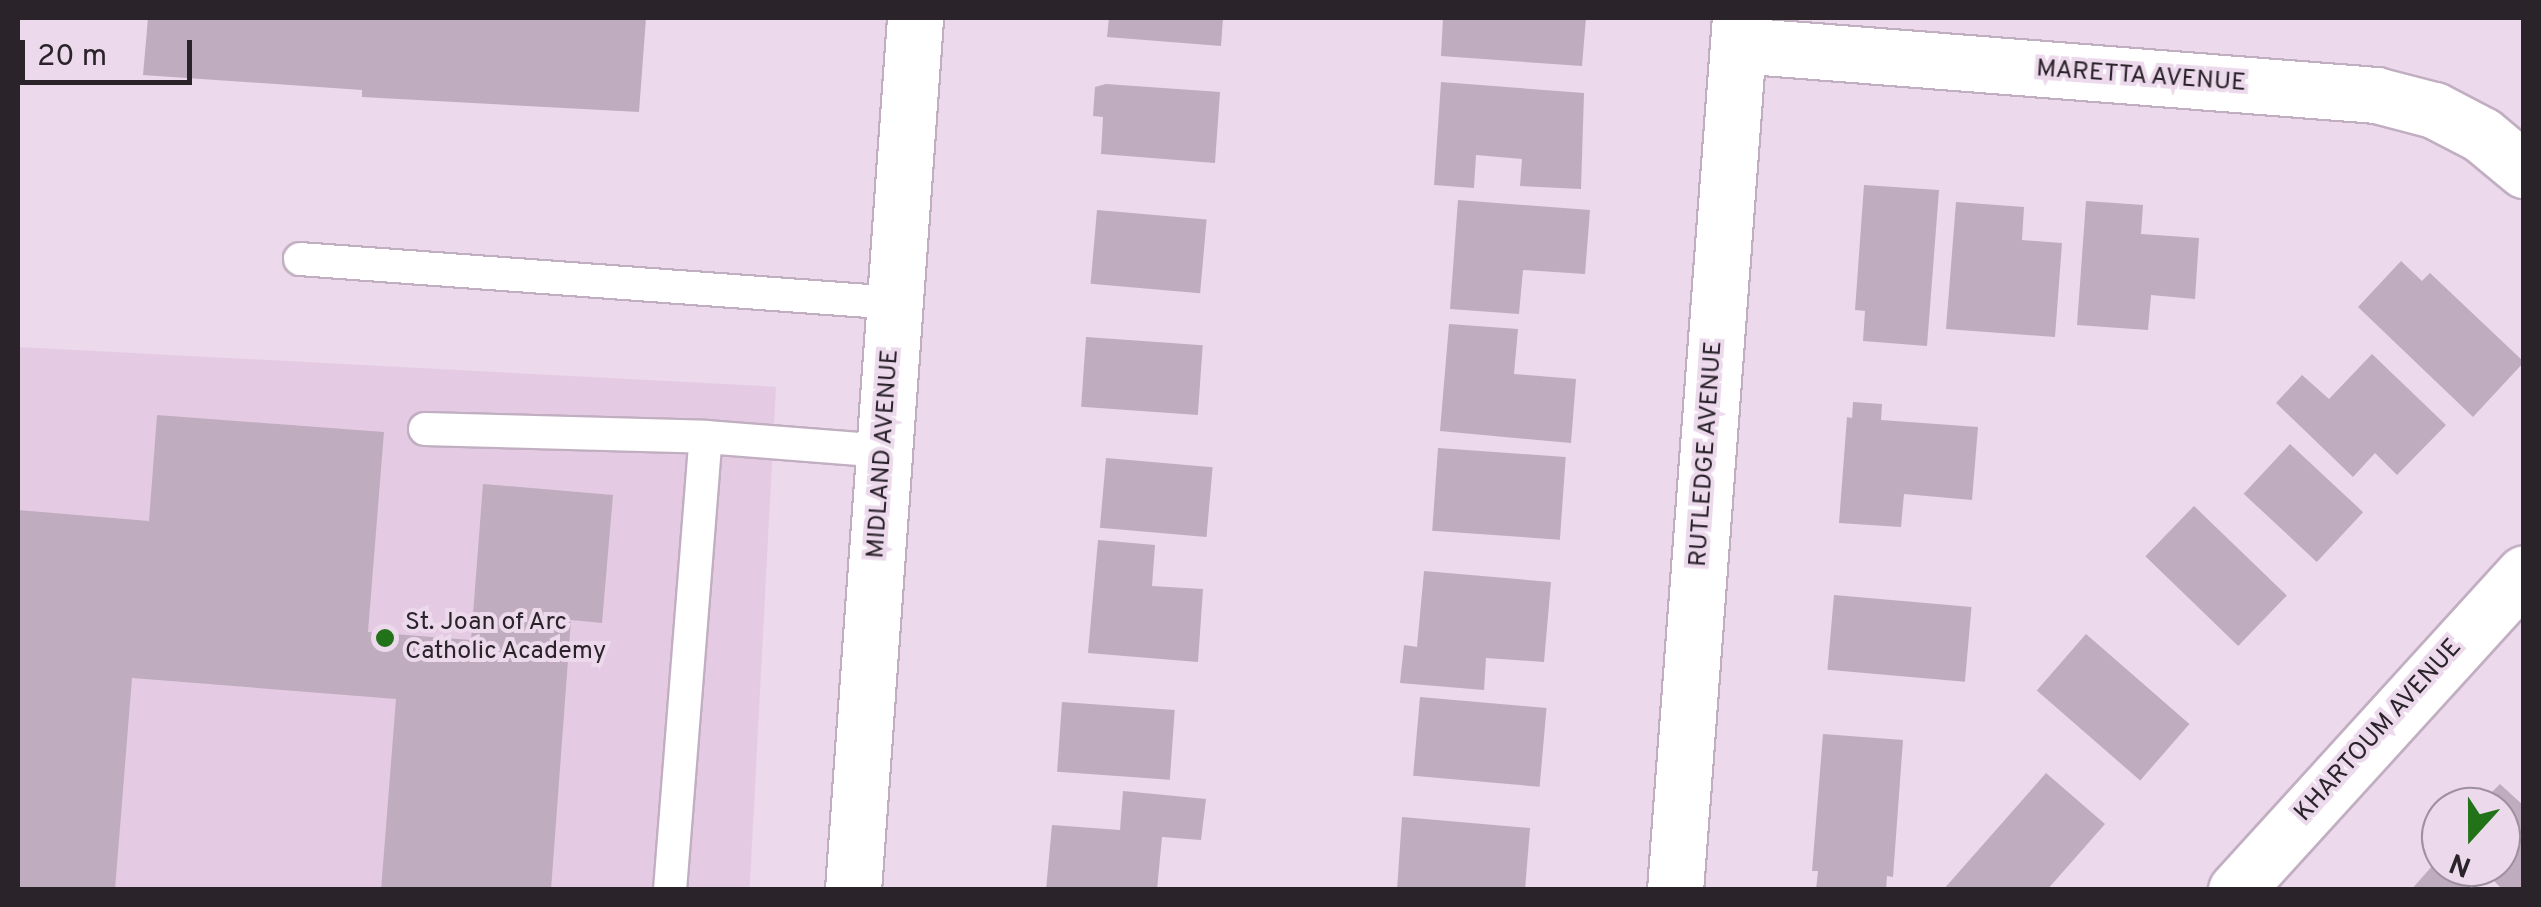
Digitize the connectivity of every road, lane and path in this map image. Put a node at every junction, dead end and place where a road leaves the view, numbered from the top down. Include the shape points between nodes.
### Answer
1 (915, 18) edge
2 (1739, 31) edge
3 (2524, 170) edge
4 (300, 259) dead end
5 (895, 303) junction
6 (425, 429) dead end
7 (706, 437) junction
8 (884, 451) junction
9 (2524, 574) edge
10 (670, 890) edge
11 (853, 890) edge
12 (1675, 890) edge
13 (2236, 890) edge

1 - 5 street, MIDLAND AVENUE
2 - 3 street, MARETTA AVENUE via 2376,95 2434,110 2482,134
2 - 12 street, RUTLEDGE AVENUE
4 - 5 lane
5 - 8 street, MIDLAND AVENUE
6 - 7 lane
7 - 8 lane
7 - 10 lane
8 - 11 street, MIDLAND AVENUE
9 - 13 street, KHARTOUM AVENUE

